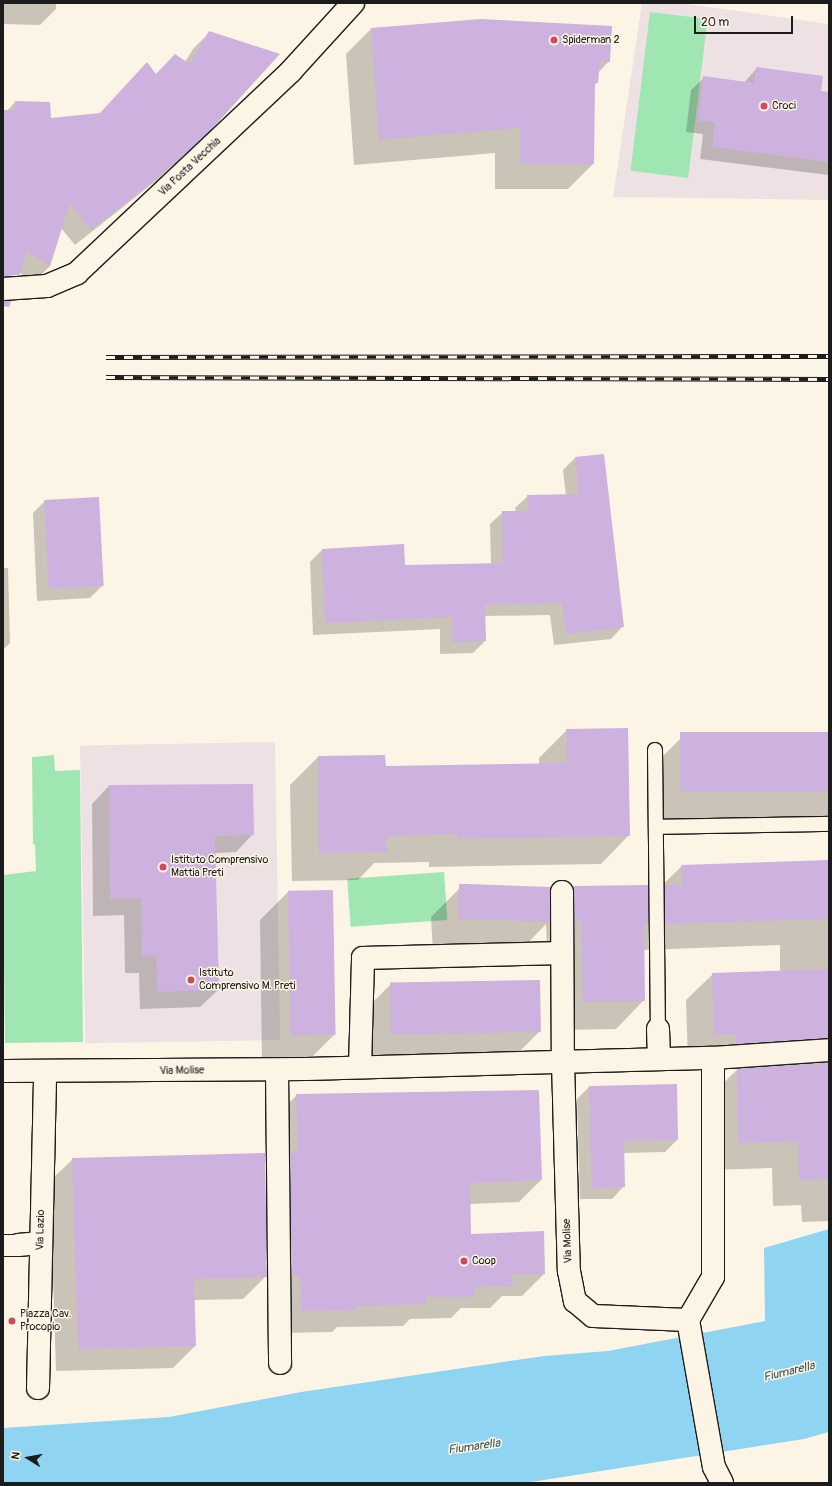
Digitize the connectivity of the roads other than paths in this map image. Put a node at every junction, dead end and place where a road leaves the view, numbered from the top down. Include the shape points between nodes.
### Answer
1 (354, 3) edge
2 (3, 289) edge
3 (655, 750) dead end
4 (829, 824) edge
5 (656, 827) junction
6 (562, 892) dead end
7 (562, 953) junction
8 (658, 1029) joint
9 (829, 1050) edge
10 (713, 1058) junction
11 (659, 1059) junction
12 (563, 1062) junction
13 (360, 1068) junction
14 (277, 1070) junction
15 (3, 1071) edge
16 (45, 1072) junction
17 (40, 1243) junction
18 (11, 1245) edge
19 (688, 1320) junction
20 (280, 1363) dead end
21 (38, 1388) dead end
22 (718, 1475) edge

1 - 2 street, Via Posta Vecchia via 291,71 77,273 47,286
3 - 5 lane
4 - 5 lane
5 - 8 lane
6 - 7 street, Via Molise
7 - 12 street, Via Molise
7 - 13 street via 363,958
8 - 11 street
9 - 10 street, Via Molise
10 - 11 street, Via Molise
10 - 19 street via 712,1277
11 - 12 street, Via Molise
12 - 13 street, Via Molise
12 - 19 street, Via Molise via 569,1271 575,1301 593,1316
13 - 14 street, Via Molise
14 - 16 street, Via Molise
14 - 20 street
15 - 16 street, Via Molise
16 - 17 street, Via Lazio
17 - 18 street
17 - 21 street, Via Lazio
19 - 22 street

